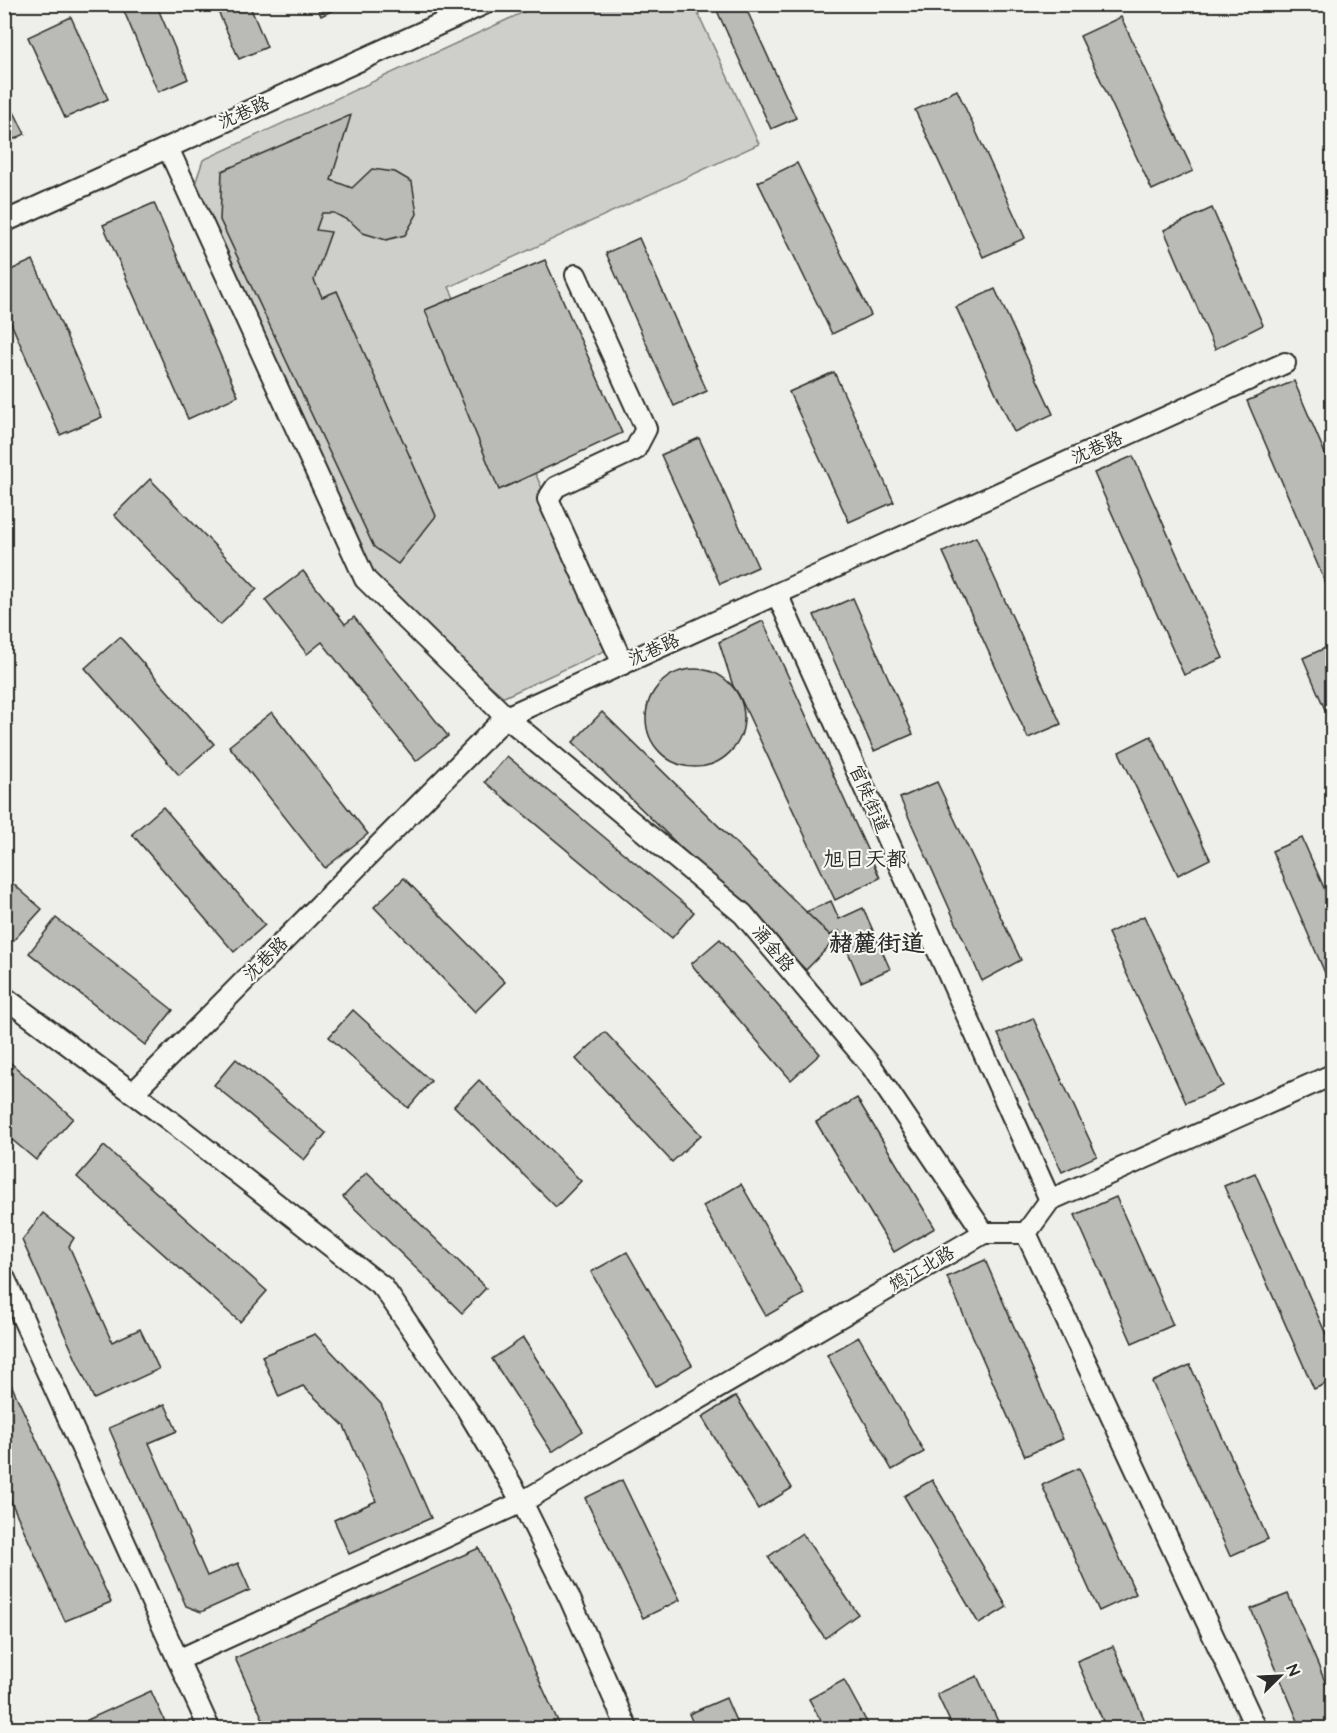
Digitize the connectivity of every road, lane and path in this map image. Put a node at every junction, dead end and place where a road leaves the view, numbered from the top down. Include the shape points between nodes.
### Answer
1 (484, 4) edge
2 (168, 148) junction
3 (4, 222) edge
4 (576, 275) dead end
5 (1285, 363) dead end
6 (777, 594) junction
7 (622, 664) junction
8 (506, 717) junction
9 (4, 997) edge
10 (1332, 1076) edge
11 (133, 1093) junction
12 (1050, 1200) junction
13 (984, 1233) junction
14 (1026, 1233) junction
15 (4, 1277) edge
16 (522, 1502) junction
17 (178, 1660) junction
18 (209, 1728) edge
19 (627, 1728) edge
20 (1256, 1728) edge

1 - 2 street, 沈巷路
2 - 3 street, 沈巷路
2 - 8 street, 涌金路 via 365,579
4 - 7 street via 646,429 635,450 556,487 548,499
5 - 6 street, 沈巷路
6 - 7 street, 沈巷路
6 - 12 street, 官陡街道
7 - 8 street, 沈巷路
8 - 11 street, 沈巷路
8 - 13 street, 涌金路 via 743,914 872,1067
9 - 11 street
10 - 12 street
11 - 16 street via 382,1287 466,1408
12 - 14 street
13 - 14 street
13 - 16 street, 鸩江北路
14 - 20 street
15 - 17 street
16 - 17 street, 鸩江北路
16 - 19 street
17 - 18 street

